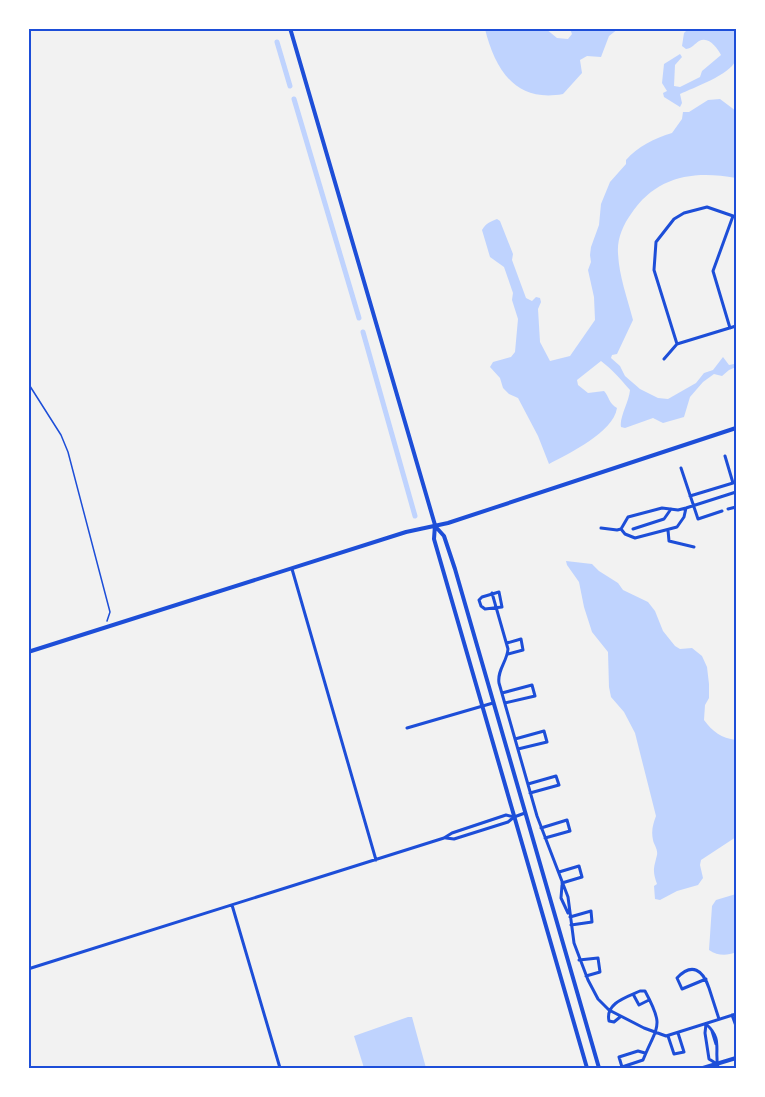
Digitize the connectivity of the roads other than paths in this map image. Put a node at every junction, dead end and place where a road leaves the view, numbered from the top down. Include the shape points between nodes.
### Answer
1 (290, 28) edge
2 (735, 216) edge
3 (736, 326) edge
4 (730, 328) junction
5 (677, 344) junction
6 (664, 358) dead end
7 (736, 428) edge
8 (725, 456) dead end
9 (681, 468) dead end
10 (736, 492) edge
11 (690, 496) junction
12 (693, 506) junction
13 (736, 507) edge
14 (686, 508) junction
15 (671, 509) junction
16 (728, 509) dead end
17 (722, 511) dead end
18 (435, 525) junction
19 (601, 528) dead end
20 (621, 529) junction
21 (633, 529) dead end
22 (668, 530) junction
23 (694, 547) dead end
24 (292, 569) junction
25 (492, 594) junction
26 (496, 608) junction
27 (507, 643) junction
28 (28, 652) edge
29 (508, 654) junction
30 (502, 693) junction
31 (493, 703) junction
32 (504, 703) junction
33 (482, 706) junction
34 (407, 728) dead end
35 (515, 738) junction
36 (518, 749) junction
37 (528, 784) junction
38 (530, 793) junction
39 (525, 813) junction
40 (514, 817) junction
41 (541, 828) junction
42 (444, 838) junction
43 (545, 838) junction
44 (376, 860) junction
45 (558, 872) junction
46 (562, 883) junction
47 (232, 905) junction
48 (569, 916) junction
49 (571, 925) junction
50 (579, 960) junction
51 (28, 969) edge
52 (586, 976) junction
53 (706, 979) junction
54 (633, 994) junction
55 (650, 1000) junction
56 (609, 1010) junction
57 (734, 1014) edge
58 (620, 1017) junction
59 (719, 1019) junction
60 (706, 1024) junction
61 (736, 1026) edge
62 (655, 1033) junction
63 (678, 1033) junction
64 (668, 1036) junction
65 (645, 1053) junction
66 (736, 1058) edge
67 (717, 1066) edge
68 (280, 1068) edge
69 (587, 1068) edge
70 (599, 1068) edge
71 (703, 1068) edge

1 - 18 street
2 - 4 street via 713,271
2 - 5 street via 707,207 684,213 674,219 656,242 654,270
3 - 4 street
4 - 5 street
5 - 6 street
7 - 18 street
8 - 11 street via 734,483
9 - 11 street
10 - 12 street
11 - 12 street
12 - 14 street
12 - 17 street via 698,519
13 - 16 street
14 - 15 street
14 - 22 street via 677,527
15 - 20 street via 628,517
15 - 21 street via 664,519
18 - 24 street
18 - 31 street via 449,550
18 - 33 street via 434,539
19 - 20 street
20 - 22 street via 635,538
22 - 23 street via 669,541
24 - 28 street
24 - 44 street
25 - 26 street
25 - 26 street via 499,592 502,599 503,606
25 - 26 street via 482,597 480,604 483,609
26 - 27 street
27 - 29 street
27 - 29 street via 520,639 523,650
29 - 30 street via 498,675
30 - 32 street
30 - 32 street via 532,685 535,696
31 - 33 street
31 - 39 street
32 - 35 street
33 - 34 street
33 - 40 street
35 - 36 street
35 - 36 street via 544,731 547,742
36 - 37 street
37 - 38 street
37 - 38 street via 556,776 559,786
38 - 41 street
39 - 40 street
39 - 70 street
40 - 42 street via 454,839
40 - 42 street via 506,815
40 - 69 street
41 - 43 street
41 - 43 street via 567,820 570,831
42 - 44 street
43 - 45 street
44 - 47 street
45 - 46 street
45 - 46 street via 579,866 582,877
46 - 48 street via 569,901
46 - 48 street via 561,898
47 - 51 street
47 - 68 street
48 - 49 street
48 - 49 street via 591,912 593,919
49 - 50 street
50 - 52 street
50 - 52 street via 598,958 600,972
52 - 56 street
53 - 53 street via 694,970 676,978 682,989
53 - 59 street
54 - 55 street via 643,990
54 - 55 street via 639,1005
54 - 56 street
55 - 62 street via 658,1021
56 - 58 street
56 - 58 street via 610,1022
57 - 59 street
57 - 61 street
58 - 62 street
59 - 60 street
60 - 63 street
60 - 67 street via 717,1046
60 - 67 street via 709,1059
62 - 64 street
62 - 65 street
63 - 64 street
63 - 64 street via 684,1052 674,1054
65 - 65 street via 640,1062 622,1067 619,1057 638,1051
66 - 67 street
67 - 71 street

